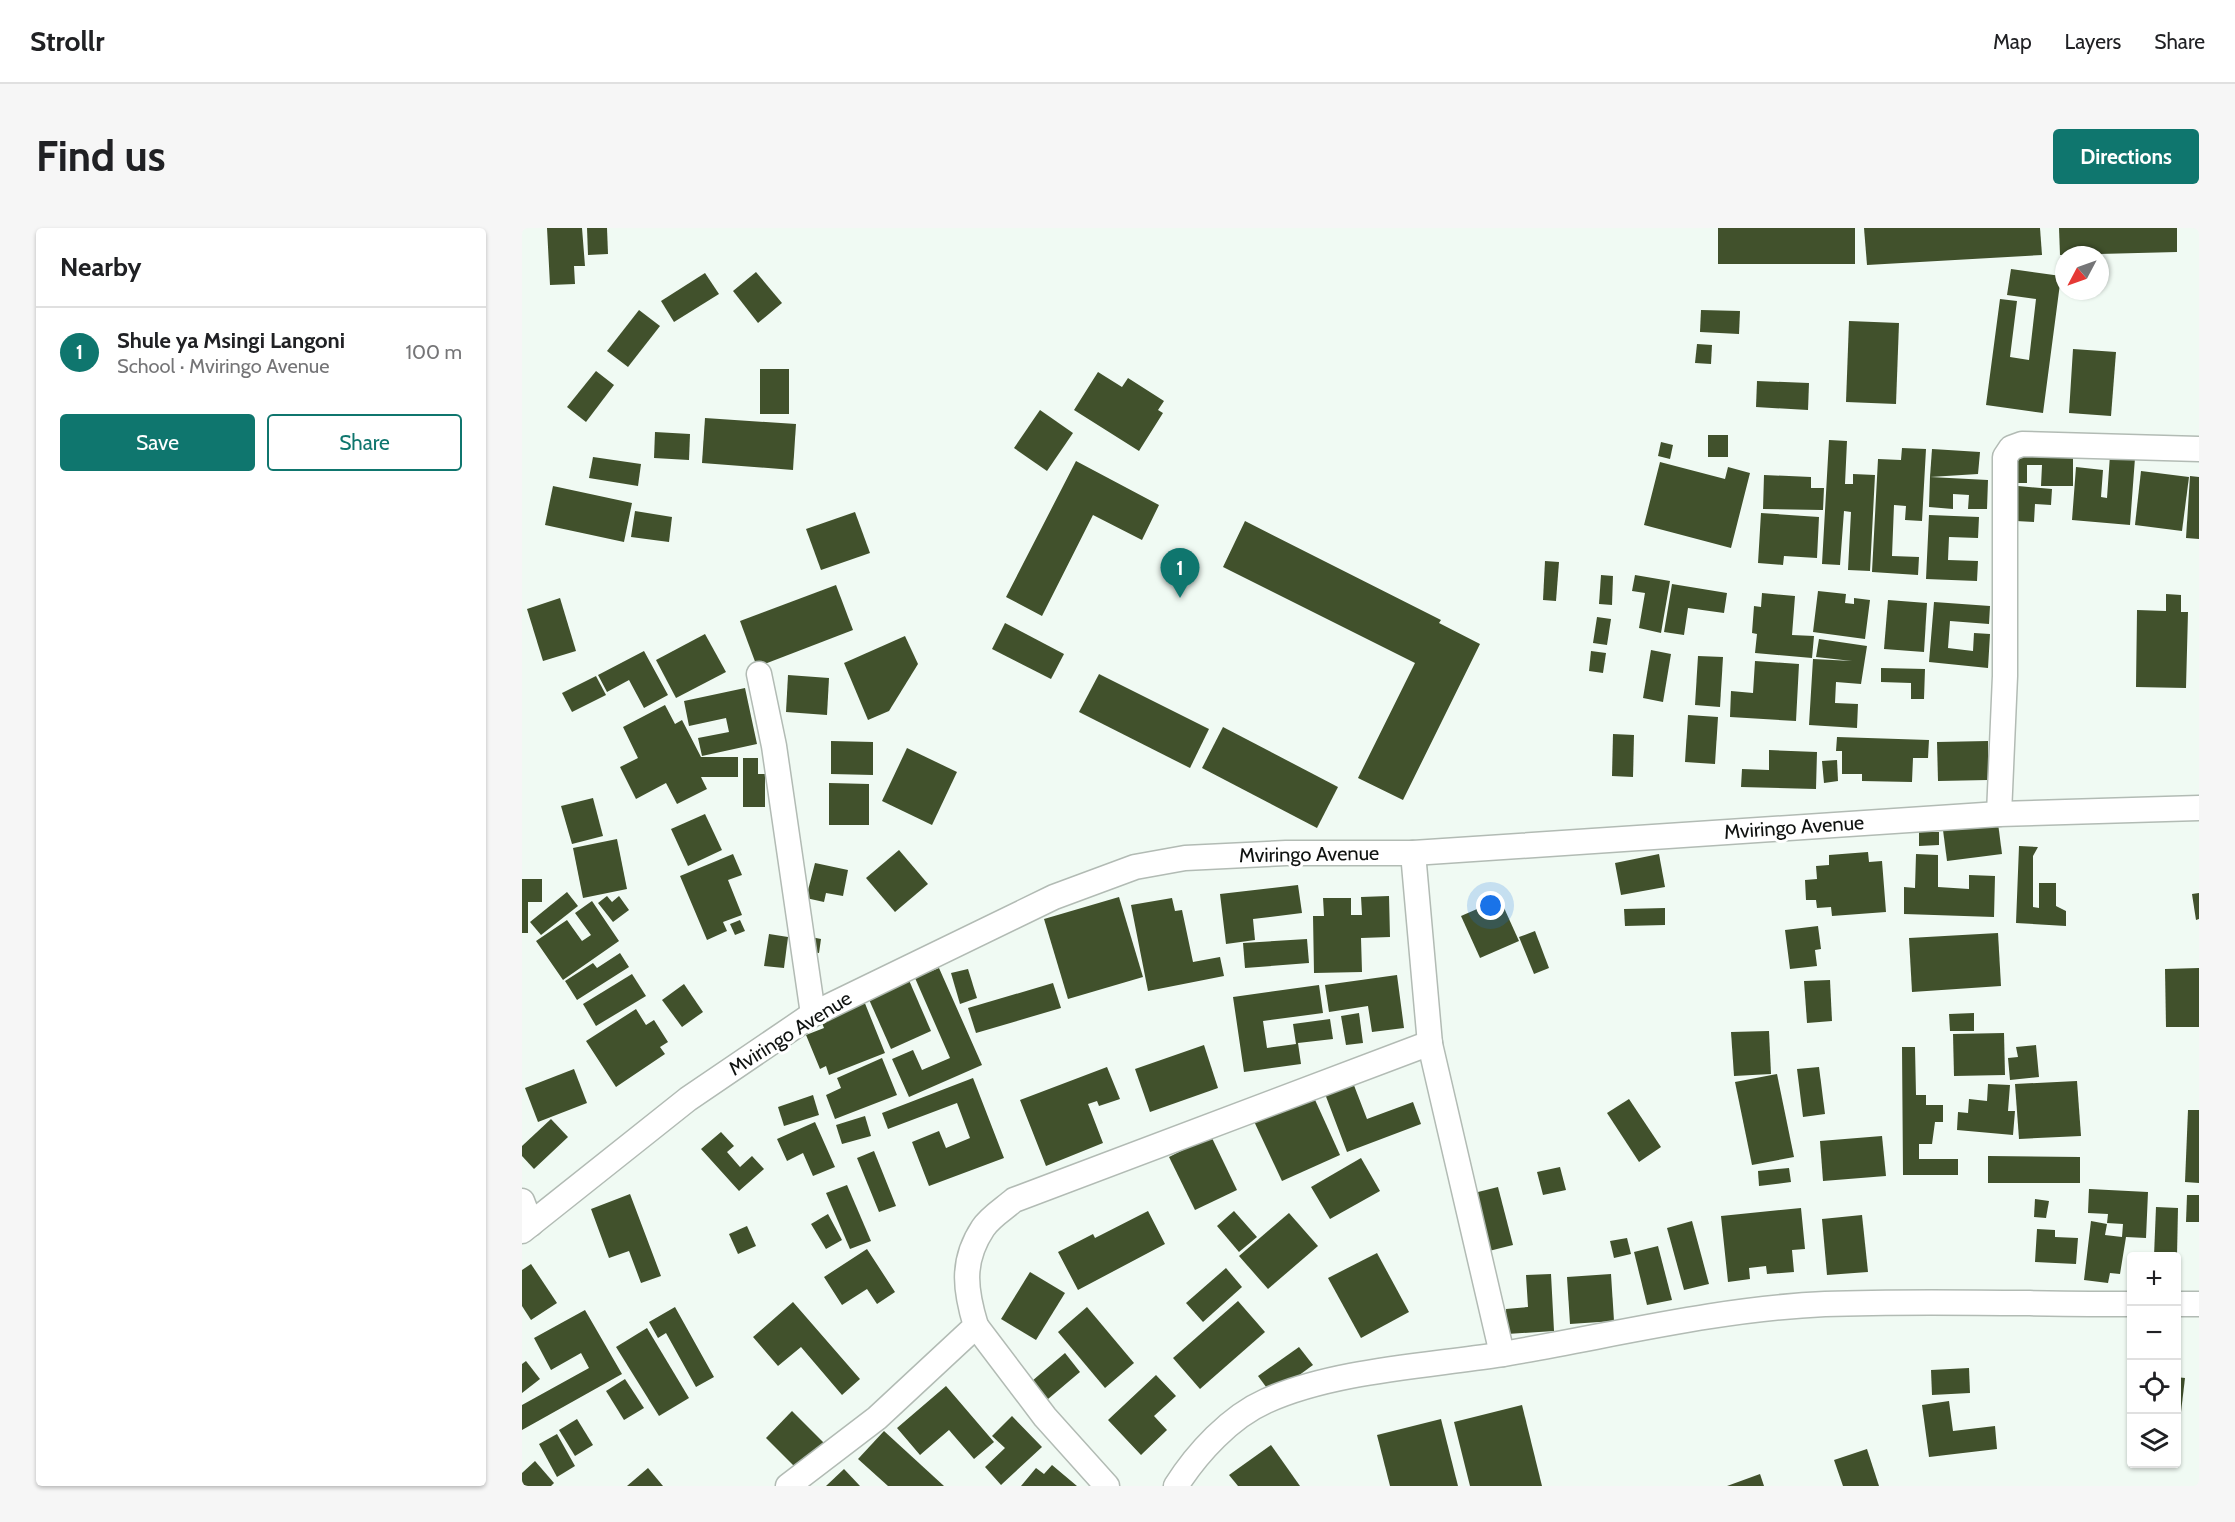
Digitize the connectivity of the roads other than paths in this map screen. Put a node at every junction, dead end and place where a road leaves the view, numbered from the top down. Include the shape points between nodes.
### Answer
1 (2199, 449) edge
2 (759, 674) dead end
3 (2199, 808) edge
4 (1999, 814) junction
5 (1413, 853) junction
6 (813, 1014) junction
7 (1430, 1043) junction
8 (522, 1201) edge
9 (527, 1227) edge
10 (2127, 1304) edge
11 (2181, 1304) edge
12 (2199, 1304) edge
13 (976, 1326) junction
14 (1502, 1354) junction
15 (788, 1486) edge
16 (1107, 1486) edge
17 (1176, 1486) edge

1 - 4 street via 2022,444 2008,452 2004,473 2005,676
2 - 6 street via 774,746
3 - 4 street, Mviringo Avenue
4 - 5 street, Mviringo Avenue
5 - 6 street, Mviringo Avenue via 1185,858 1135,867 1054,897
5 - 7 street
6 - 9 street, Mviringo Avenue via 688,1099
7 - 13 street via 1014,1200 983,1227 968,1262 965,1292
7 - 14 street
8 - 9 street
10 - 14 street via 1824,1305 1685,1319
11 - 12 street
13 - 15 street via 877,1418
13 - 16 street via 1044,1417
14 - 17 street via 1335,1380 1266,1401 1238,1417

